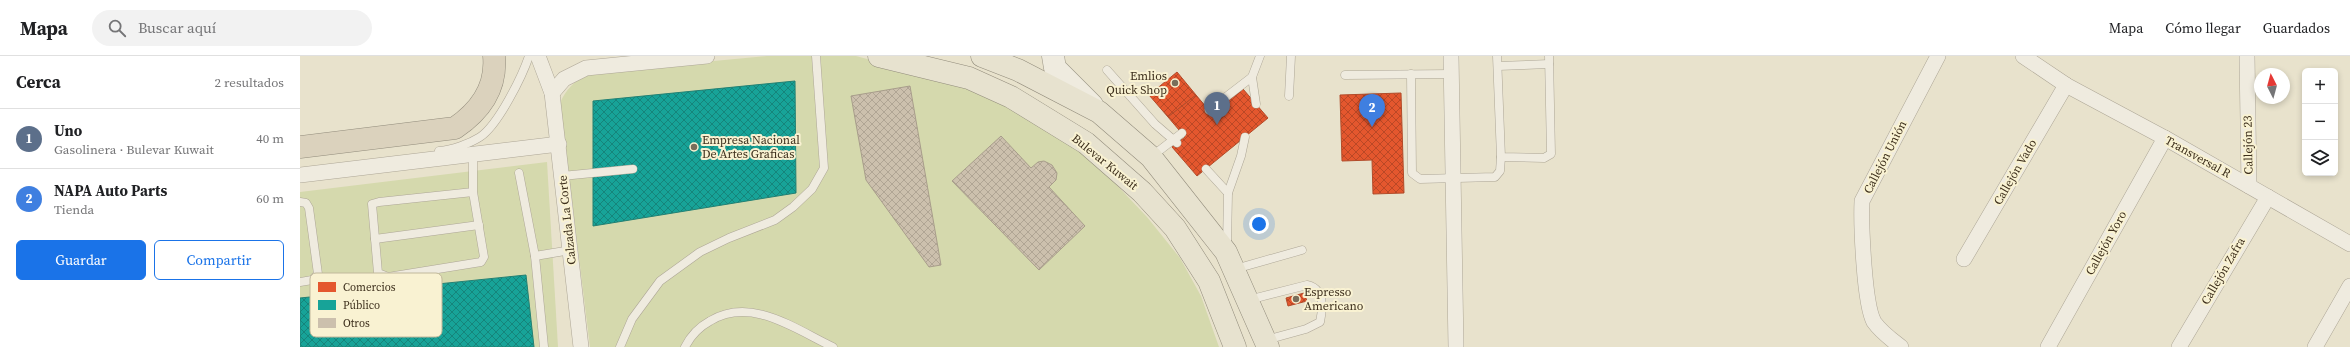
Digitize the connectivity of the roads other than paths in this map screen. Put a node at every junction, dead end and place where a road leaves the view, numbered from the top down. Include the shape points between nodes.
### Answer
1 (494, 56) edge
2 (529, 56) edge
3 (538, 56) edge
4 (707, 56) edge
5 (816, 56) edge
6 (879, 56) edge
7 (982, 56) edge
8 (1053, 56) edge
9 (1260, 56) edge
10 (1291, 56) edge
11 (1451, 56) edge
12 (1497, 56) edge
13 (1938, 56) edge
14 (2023, 56) edge
15 (2040, 56) edge
16 (2247, 56) edge
17 (1549, 60) edge
18 (1498, 66) junction
19 (1107, 70) dead end
20 (2046, 72) junction
21 (1411, 74) junction
22 (1452, 74) junction
23 (1345, 75) dead end
24 (1252, 77) junction
25 (2066, 85) junction
26 (552, 93) junction
27 (1289, 96) dead end
28 (1256, 104) dead end
29 (1209, 110) dead end
30 (1099, 112) junction
31 (1182, 133) dead end
32 (1245, 137) dead end
33 (2165, 138) junction
34 (1175, 140) junction
35 (559, 144) junction
36 (300, 147) edge
37 (473, 154) junction
38 (1501, 157) junction
39 (1151, 158) junction
40 (633, 169) dead end
41 (1206, 169) dead end
42 (519, 173) dead end
43 (303, 175) edge
44 (562, 176) junction
45 (1454, 177) junction
46 (2249, 186) junction
47 (473, 192) junction
48 (1228, 194) junction
49 (2268, 197) junction
50 (300, 202) edge
51 (479, 225) junction
52 (375, 239) junction
53 (2350, 244) edge
54 (571, 250) junction
55 (1302, 250) dead end
56 (535, 256) junction
57 (1964, 259) dead end
58 (1230, 260) junction
59 (318, 273) edge
60 (378, 273) edge
61 (413, 273) edge
62 (310, 280) edge
63 (300, 282) edge
64 (2350, 286) edge
65 (1248, 300) junction
66 (1267, 344) edge
67 (544, 347) edge
68 (581, 347) edge
69 (620, 347) edge
70 (686, 347) edge
71 (833, 347) edge
72 (1235, 347) edge
73 (1456, 347) edge
74 (1901, 347) edge
75 (2048, 347) edge
76 (2179, 347) edge
77 (2315, 347) edge

1 - 36 highway via 492,84 483,102 471,117 455,128
2 - 43 lane via 513,94 481,137 448,150 324,165
3 - 26 street, Calzada La Corte
4 - 26 street via 586,68 564,79
5 - 69 lane via 824,168 812,189 775,220 700,252 660,281 632,319
6 - 72 main road, Bulevar Kuwait via 969,78 1011,97 1086,143 1142,192 1175,228 1209,281
7 - 30 main road via 1018,70
8 - 30 street via 1055,68
9 - 24 lane
10 - 27 lane
11 - 22 street
12 - 18 lane
13 - 74 street, Callejón Unión via 1862,201 1861,222 1869,307 1874,322
14 - 20 street, Transversal R
15 - 20 street
16 - 46 street, Callejón 23
17 - 18 lane
17 - 38 lane via 1551,154 1544,158
18 - 38 lane
19 - 34 lane via 1155,124
20 - 25 street, Transversal R
21 - 22 lane
21 - 23 lane
21 - 45 lane via 1412,173 1420,179
22 - 45 street
24 - 28 lane
24 - 29 lane
25 - 33 street, Transversal R
25 - 57 street, Callejón Vado
26 - 35 street, Calzada La Corte
30 - 39 main road
31 - 34 lane
32 - 48 lane via 1242,156
33 - 46 street, Transversal R
33 - 75 street, Callejón Yoro
34 - 39 lane
35 - 37 street
35 - 44 street, Calzada La Corte
37 - 43 street
37 - 47 lane
38 - 45 lane via 1500,171 1495,177
39 - 58 main road
40 - 44 lane
41 - 48 lane
42 - 56 lane
44 - 54 street, Calzada La Corte
45 - 73 street
46 - 49 street, Transversal R
47 - 51 lane
47 - 52 lane via 372,204
48 - 58 lane
49 - 53 street, Transversal R
49 - 76 street, Callejón Zafra
50 - 59 lane via 306,203 309,208
51 - 52 lane
51 - 61 lane via 484,257 481,262
52 - 60 lane
54 - 56 lane
54 - 68 street, Calzada La Corte
55 - 58 lane
56 - 67 lane
58 - 65 main road
62 - 63 lane
64 - 77 street
65 - 66 main road
65 - 66 lane via 1307,285 1319,291 1322,310 1320,322 1306,330
70 - 71 lane via 700,327 720,315 740,311 762,313

